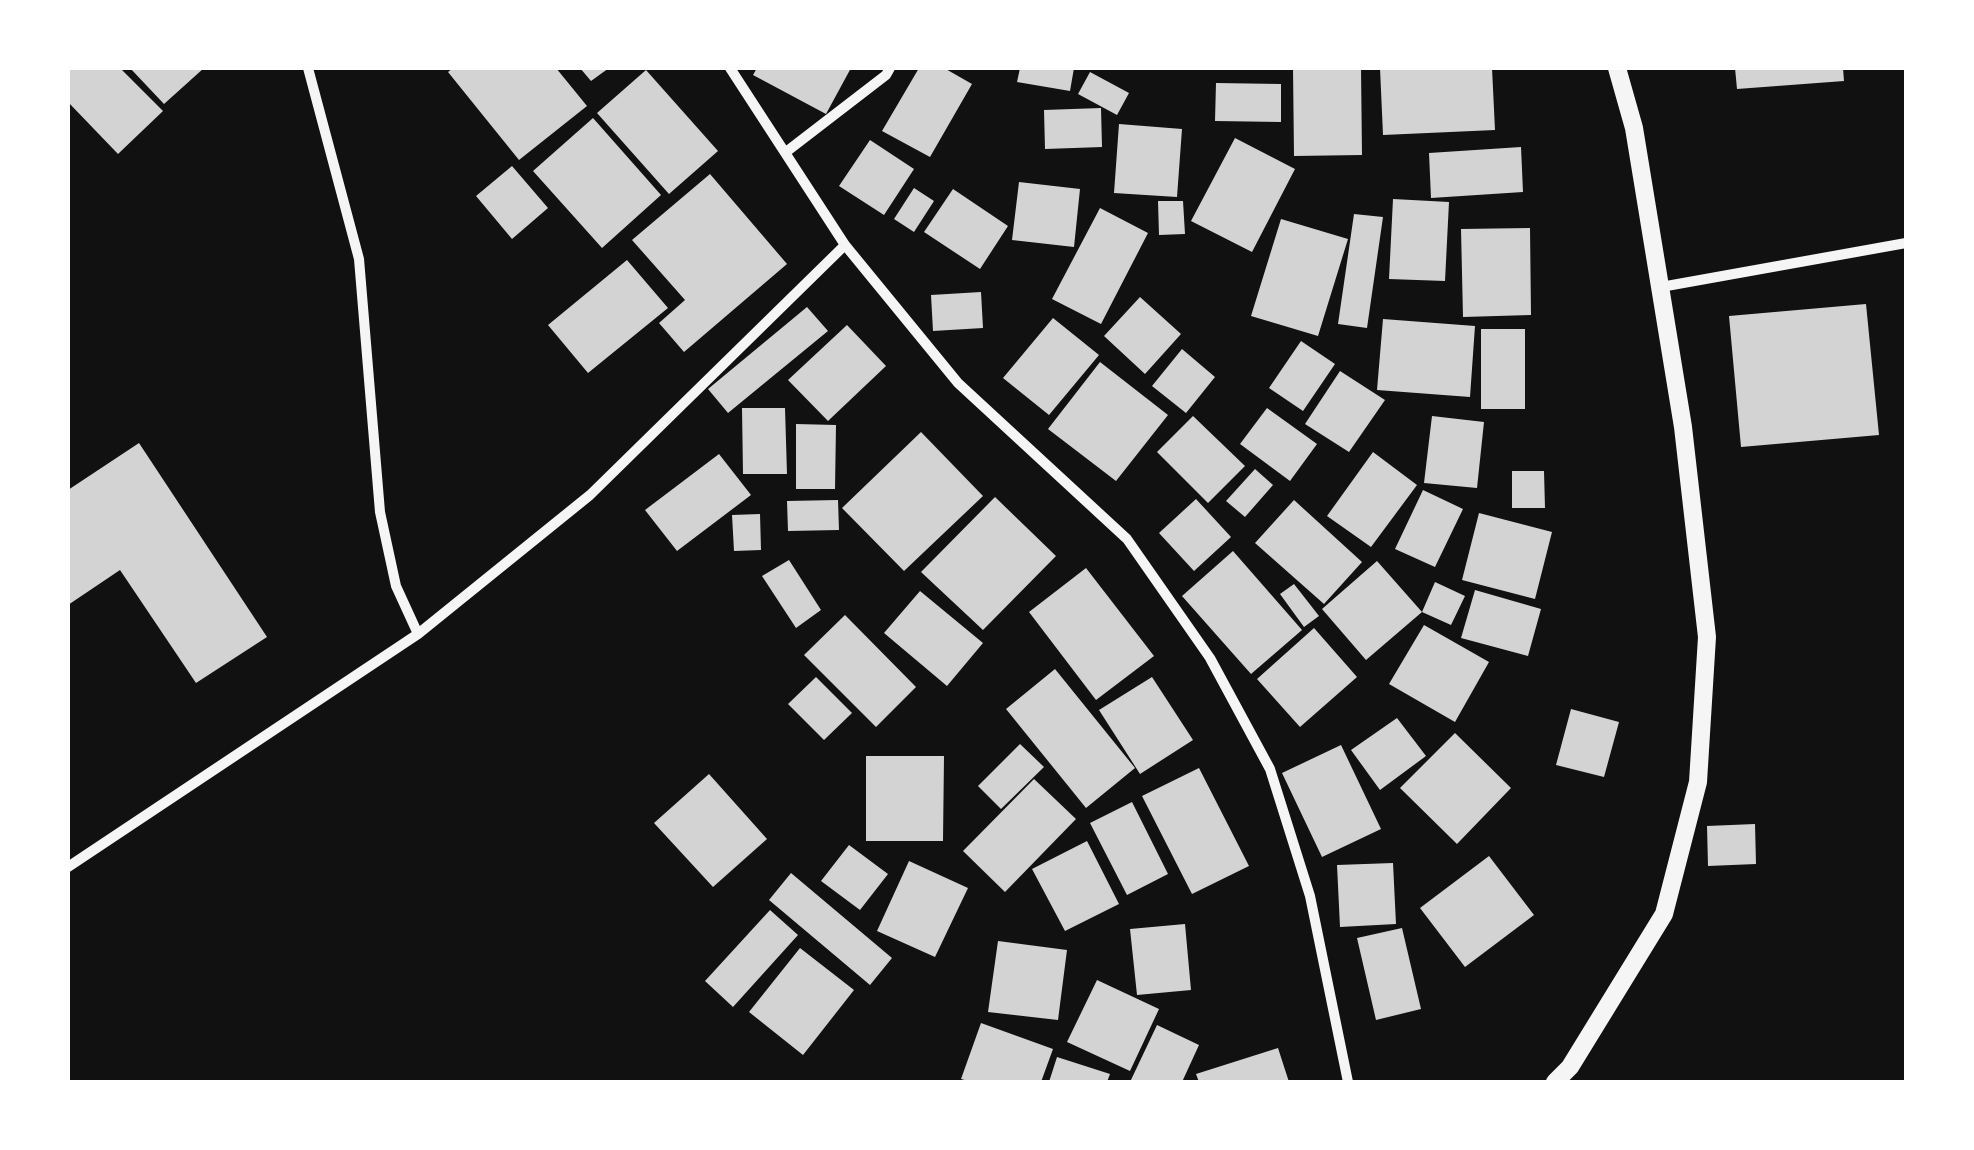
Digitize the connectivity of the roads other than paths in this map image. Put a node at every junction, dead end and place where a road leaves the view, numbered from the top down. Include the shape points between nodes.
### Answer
1 (308, 68) edge
2 (730, 68) edge
3 (890, 68) edge
4 (1617, 68) edge
5 (786, 152) junction
6 (1906, 243) edge
7 (845, 244) junction
8 (1661, 287) junction
9 (418, 634) junction
10 (68, 867) edge
11 (1348, 1082) edge
12 (1555, 1082) edge

1 - 9 street via 358,259 380,512 396,586
2 - 5 street
3 - 5 street
4 - 8 street
5 - 7 street
6 - 8 street
7 - 9 street via 590,495
7 - 11 street via 958,382 1127,540 1210,658 1270,769 1310,896
8 - 12 street via 1707,637 1698,782 1664,914
9 - 10 street

